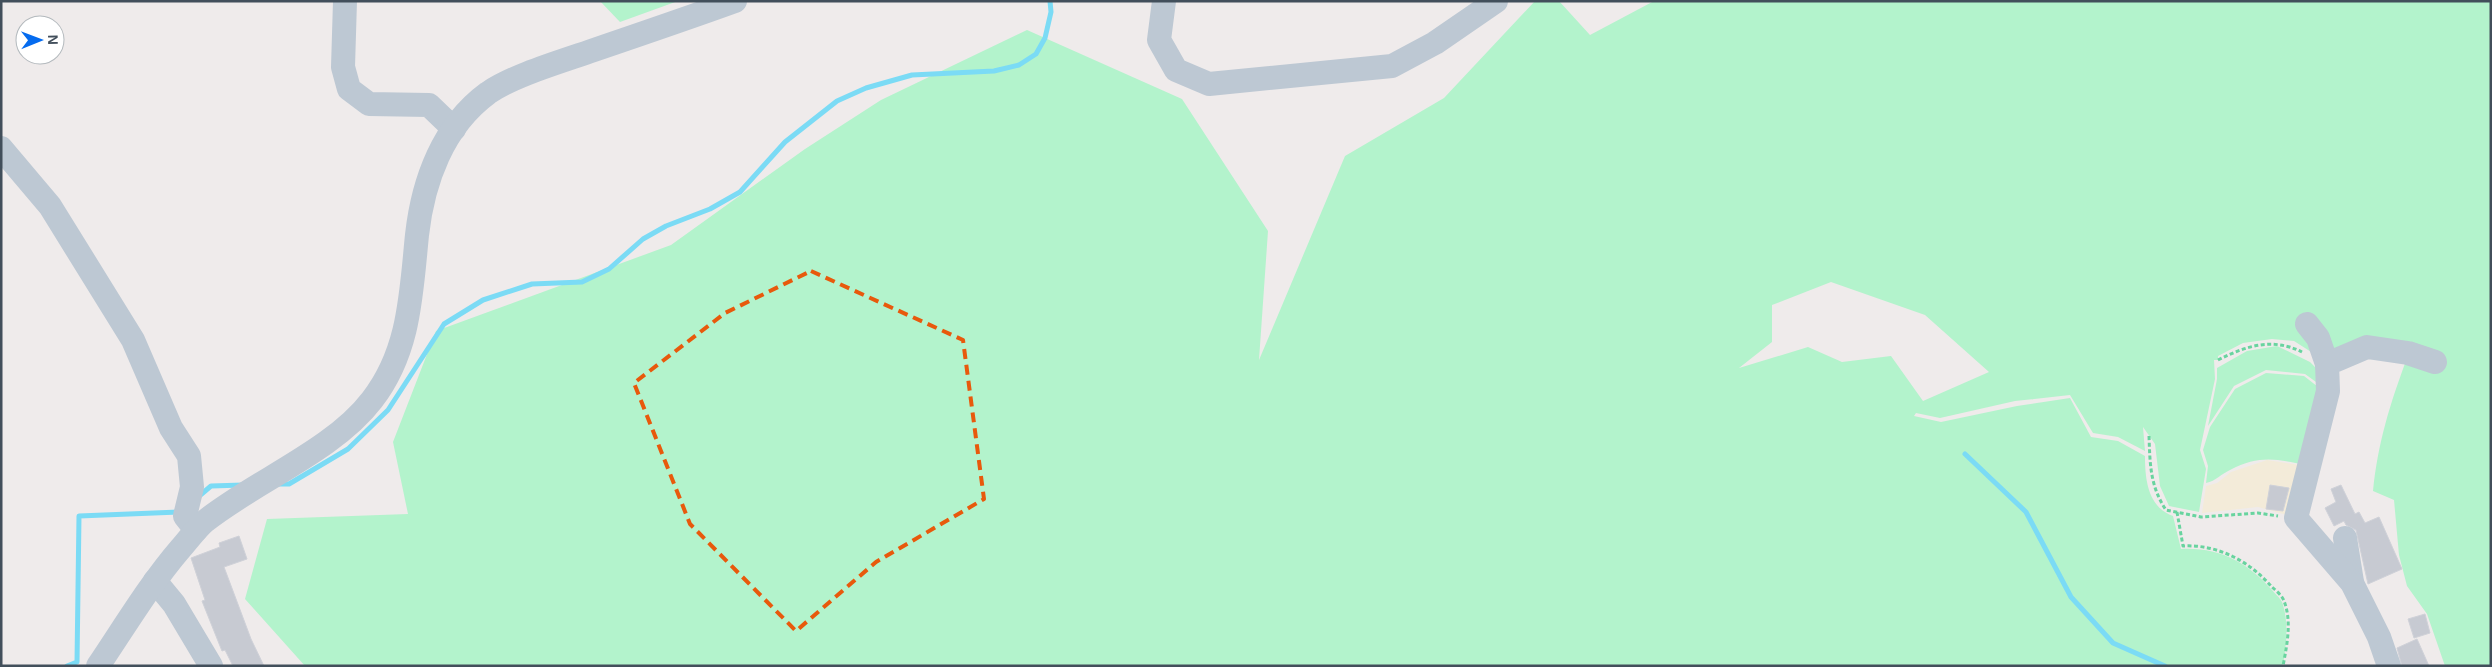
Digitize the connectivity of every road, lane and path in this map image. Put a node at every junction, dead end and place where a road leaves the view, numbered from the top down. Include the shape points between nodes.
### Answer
1 (345, 1) edge
2 (735, 1) edge
3 (1164, 1) edge
4 (1496, 1) edge
5 (454, 129) junction
6 (1, 148) edge
7 (2307, 324) dead end
8 (2218, 360) dead end
9 (2435, 362) dead end
10 (2327, 368) junction
11 (2149, 436) dead end
12 (2178, 512) junction
13 (2296, 518) junction
14 (199, 527) junction
15 (2345, 538) dead end
16 (155, 581) junction
17 (2352, 583) junction
18 (98, 666) edge
19 (211, 666) edge
20 (2283, 666) edge
21 (2389, 666) edge

1 - 5 street via 343,67 349,89 369,104 429,105
2 - 5 street via 532,72 489,93
3 - 4 street via 1159,40 1176,70 1209,84 1392,66 1435,43
5 - 14 street via 428,177 418,230 409,320 389,374 352,423 239,496
6 - 14 street via 50,206 133,340 171,428 189,456 192,487 185,516
7 - 10 street via 2318,338
8 - 10 path via 2245,346 2278,343 2314,358
9 - 10 street via 2408,353 2367,348
10 - 13 street via 2328,391
11 - 12 path via 2150,475 2156,495 2166,510
12 - 13 path via 2201,517 2258,513
12 - 20 path via 2183,546 2200,545 2217,550 2257,570 2284,600 2289,634
13 - 17 street
14 - 16 street
15 - 17 street
16 - 18 street
16 - 19 street via 174,604
17 - 21 street

